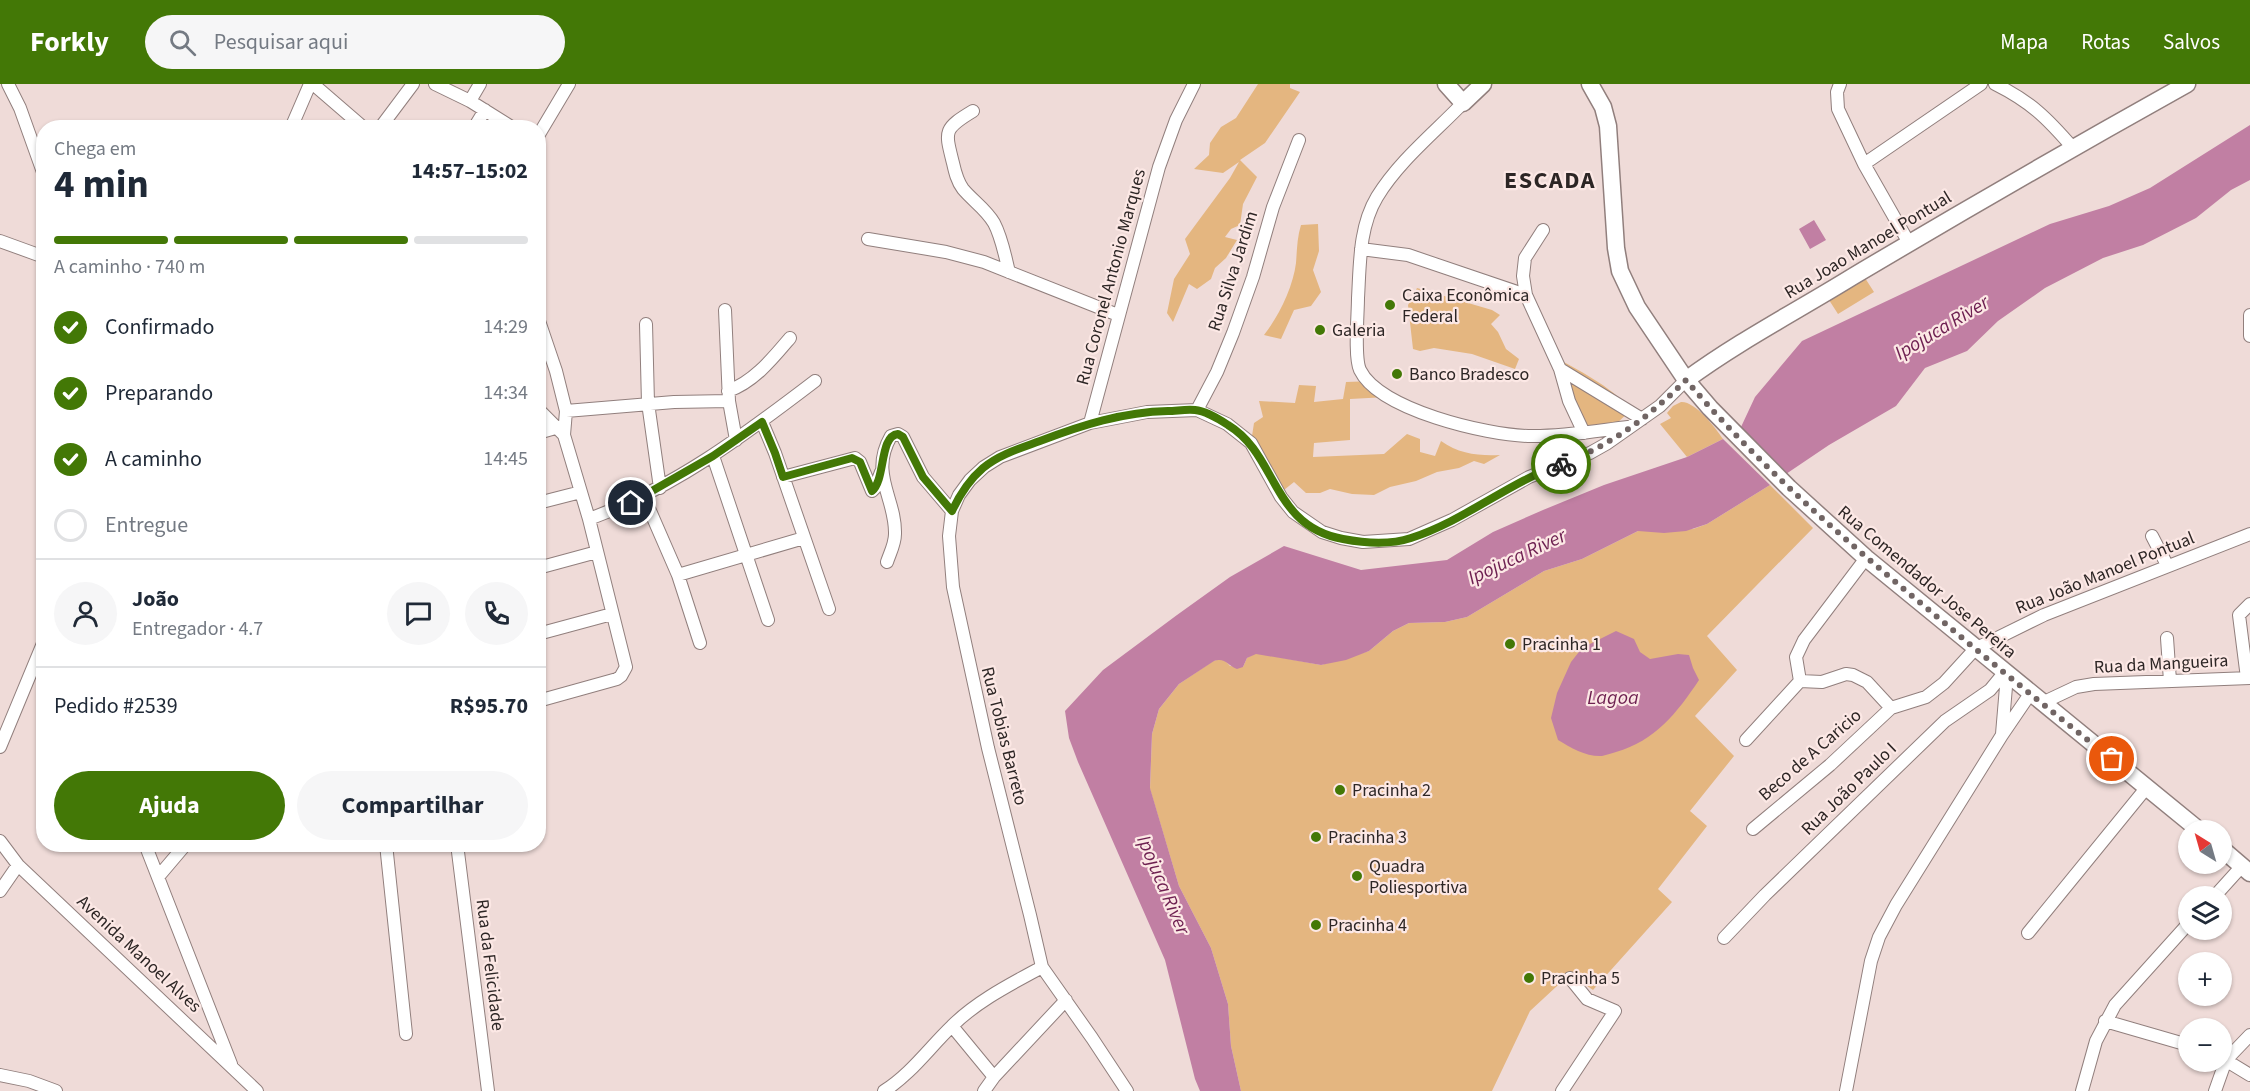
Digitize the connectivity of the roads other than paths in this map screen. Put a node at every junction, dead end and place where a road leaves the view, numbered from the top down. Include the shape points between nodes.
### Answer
1 (8, 84) edge
2 (311, 84) edge
3 (413, 84) edge
4 (435, 84) edge
5 (480, 84) edge
6 (569, 84) edge
7 (1194, 84) edge
8 (1446, 84) edge
9 (1483, 84) edge
10 (1590, 84) edge
11 (1840, 84) edge
12 (1981, 84) edge
13 (1995, 84) edge
14 (2187, 84) edge
15 (470, 101) junction
16 (1463, 104) junction
17 (485, 110) junction
18 (973, 111) dead end
19 (295, 120) edge
20 (354, 120) edge
21 (386, 120) edge
22 (479, 120) edge
23 (501, 120) edge
24 (546, 123) edge
25 (1299, 140) dead end
26 (2073, 148) junction
27 (36, 153) edge
28 (1864, 164) junction
29 (1543, 230) dead end
30 (868, 239) dead end
31 (0, 241) edge
32 (1909, 243) junction
33 (1361, 249) junction
34 (36, 253) edge
35 (1010, 272) junction
36 (1526, 295) junction
37 (725, 310) dead end
38 (1118, 315) junction
39 (2250, 315) edge
40 (646, 324) dead end
41 (2250, 336) edge
42 (790, 338) dead end
43 (546, 340) edge
44 (1560, 369) junction
45 (1686, 380) junction
46 (815, 381) dead end
47 (728, 396) junction
48 (648, 404) junction
49 (1197, 410) junction
50 (566, 411) junction
51 (546, 416) edge
52 (762, 422) junction
53 (1090, 423) junction
54 (1638, 423) junction
55 (562, 431) junction
56 (546, 432) edge
57 (1584, 433) junction
58 (736, 440) junction
59 (713, 456) junction
60 (881, 472) junction
61 (783, 477) junction
62 (660, 488) junction
63 (581, 492) junction
64 (644, 497) junction
65 (546, 501) edge
66 (952, 511) junction
67 (589, 519) junction
68 (2250, 534) edge
69 (2152, 536) dead end
70 (804, 538) junction
71 (597, 552) junction
72 (748, 555) junction
73 (1866, 558) junction
74 (887, 562) dead end
75 (2167, 565) junction
76 (546, 566) edge
77 (678, 575) junction
78 (2250, 604) edge
79 (829, 609) dead end
80 (612, 614) junction
81 (768, 620) dead end
82 (546, 632) edge
83 (2167, 638) dead end
84 (699, 643) dead end
85 (1975, 649) junction
86 (36, 660) edge
87 (2006, 674) junction
88 (2248, 678) edge
89 (1800, 681) junction
90 (2170, 681) junction
91 (546, 699) edge
92 (2036, 699) junction
93 (1890, 708) junction
94 (2002, 735) junction
95 (1746, 740) dead end
96 (0, 747) edge
97 (2147, 787) junction
98 (2187, 820) edge
99 (1753, 829) dead end
100 (0, 841) edge
101 (148, 852) edge
102 (179, 852) edge
103 (388, 852) edge
104 (458, 852) edge
105 (2232, 858) edge
106 (18, 865) junction
107 (2246, 870) edge
108 (158, 877) junction
109 (2227, 886) edge
110 (0, 891) edge
111 (2028, 933) dead end
112 (2178, 935) edge
113 (1724, 938) dead end
114 (1042, 967) junction
115 (1570, 978) dead end
116 (1066, 1000) junction
117 (2106, 1021) junction
118 (952, 1026) junction
119 (406, 1034) dead end
120 (2250, 1035) edge
121 (2178, 1042) edge
122 (2232, 1052) edge
123 (2232, 1064) edge
124 (233, 1068) junction
125 (2220, 1072) edge
126 (2250, 1075) edge
127 (0, 1076) edge
128 (994, 1077) junction
129 (56, 1091) edge
130 (257, 1091) edge
131 (488, 1091) edge
132 (884, 1091) edge
133 (984, 1091) edge
134 (1126, 1091) edge
135 (1562, 1091) edge
136 (1846, 1091) edge
137 (2082, 1091) edge
138 (2215, 1091) edge

1 - 27 street
2 - 19 street
2 - 20 street
3 - 21 street
4 - 15 street
5 - 15 street
6 - 24 street
7 - 38 street, Rua Coronel Antonio Marques via 1167,142
8 - 16 street
9 - 16 street
10 - 45 street, Rua Comendador Jose Pereira via 1608,126 1620,271 1637,307
11 - 28 street via 1836,92 1838,109
12 - 28 street
13 - 26 street via 2028,102
14 - 26 street, Rua Joao Manoel Pontual
15 - 17 street
16 - 33 street via 1402,165 1377,197
17 - 22 street
17 - 23 street
18 - 35 street via 954,122 947,136 948,144 957,179 994,224
25 - 49 street, Rua Silva Jardim via 1233,333
26 - 32 street, Rua Joao Manoel Pontual
28 - 32 street
29 - 36 street via 1525,258
30 - 35 street via 957,254
31 - 34 street
32 - 45 street, Rua Joao Manoel Pontual
33 - 36 street via 1408,255
33 - 57 street via 1358,359 1368,382 1385,396 1437,418 1507,434
35 - 38 street
36 - 44 street
37 - 47 street
38 - 53 street, Rua Coronel Antonio Marques
39 - 41 street
40 - 48 street
42 - 47 street via 772,359
43 - 50 street
44 - 54 street
44 - 57 street
45 - 54 street
45 - 73 street, Rua Comendador Jose Pereira via 1789,488
46 - 52 street
47 - 48 street
47 - 58 street
48 - 50 street
48 - 62 street
49 - 53 street via 1147,412
49 - 54 street via 1227,424 1251,443 1293,512 1322,532 1364,542 1409,539 1529,477 1590,453
50 - 55 street
51 - 55 street
52 - 58 street
52 - 61 street
53 - 66 street via 1000,457 984,467 959,495
54 - 57 street
55 - 56 street
55 - 63 street
58 - 59 street
59 - 62 street
59 - 72 street
60 - 61 street via 872,491 860,462 852,458
60 - 66 street via 891,436 900,435 923,477
60 - 74 street via 895,533
61 - 70 street
62 - 64 street
63 - 65 street
63 - 67 street
64 - 67 street
64 - 77 street
66 - 114 street, Rua Tobias Barreto via 950,560 964,648
67 - 71 street
68 - 75 street, Rua João Manoel Pontual
69 - 75 street
70 - 72 street
70 - 79 street
71 - 76 street
71 - 80 street
72 - 77 street
72 - 81 street
73 - 85 street, Rua Comendador Jose Pereira
73 - 89 street via 1804,640 1796,657
75 - 85 street, Rua João Manoel Pontual via 2044,615
77 - 84 street
78 - 88 street via 2239,615
80 - 82 street
80 - 91 street via 626,667 621,676
83 - 90 street
85 - 87 street, Rua Comendador Jose Pereira
85 - 93 street via 1926,697
86 - 96 street
87 - 92 street, Rua Comendador Jose Pereira
87 - 94 street
87 - 113 street, Rua João Paulo I via 1945,721
88 - 90 street, Rua da Mangueira
89 - 93 street via 1822,682 1854,675 1867,682
89 - 95 street
90 - 92 street, Rua da Mangueira via 2094,684
92 - 94 street
92 - 97 street, Rua Comendador Jose Pereira
93 - 99 street, Beco de A Caricio via 1830,765
94 - 136 street via 1879,937
97 - 98 street, Rua Comendador Jose Pereira
97 - 111 street
100 - 106 street, Avenida Manoel Alves
101 - 108 street
102 - 108 street
103 - 119 street
104 - 131 street, Rua da Felicidade
105 - 107 street
106 - 110 street
106 - 124 street, Avenida Manoel Alves
107 - 109 street
108 - 124 street
112 - 117 street via 2128,990
114 - 116 street
114 - 118 street
115 - 135 street via 1587,999 1615,1011
116 - 128 street
116 - 134 street
117 - 121 street
117 - 137 street
118 - 128 street
118 - 132 street via 910,1071
120 - 122 street
123 - 126 street
124 - 130 street, Avenida Manoel Alves
125 - 138 street
127 - 129 street
128 - 133 street

